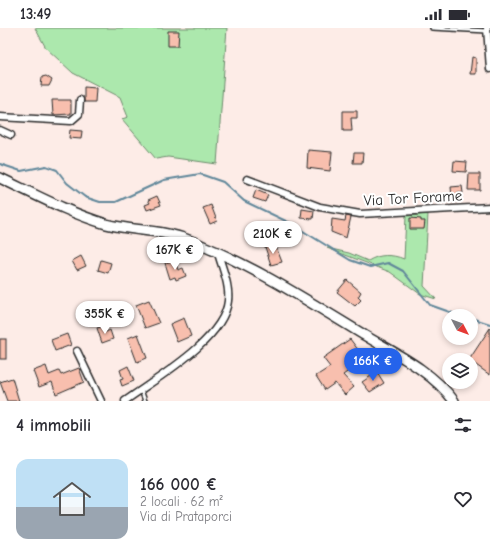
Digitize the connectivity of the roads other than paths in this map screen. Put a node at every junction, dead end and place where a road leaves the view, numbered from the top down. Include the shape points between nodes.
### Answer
1 (432, 28) edge
2 (487, 30) edge
3 (490, 69) edge
4 (80, 100) dead end
5 (0, 117) edge
6 (0, 130) edge
7 (11, 135) dead end
8 (0, 178) edge
9 (247, 179) dead end
10 (490, 207) edge
11 (218, 253) junction
12 (77, 351) dead end
13 (141, 390) junction
14 (101, 401) edge
15 (125, 401) edge
16 (145, 401) edge
17 (454, 401) edge

1 - 2 lane
2 - 3 street
4 - 5 street via 79,114 71,120
6 - 7 street
8 - 11 street via 100,222 172,234
9 - 10 street, Via Tor Forame via 318,206 360,214
11 - 13 street via 228,293 228,303 223,316 210,336 197,349
11 - 17 street via 273,281 407,361 435,381
12 - 14 street
13 - 15 street
13 - 16 lane

